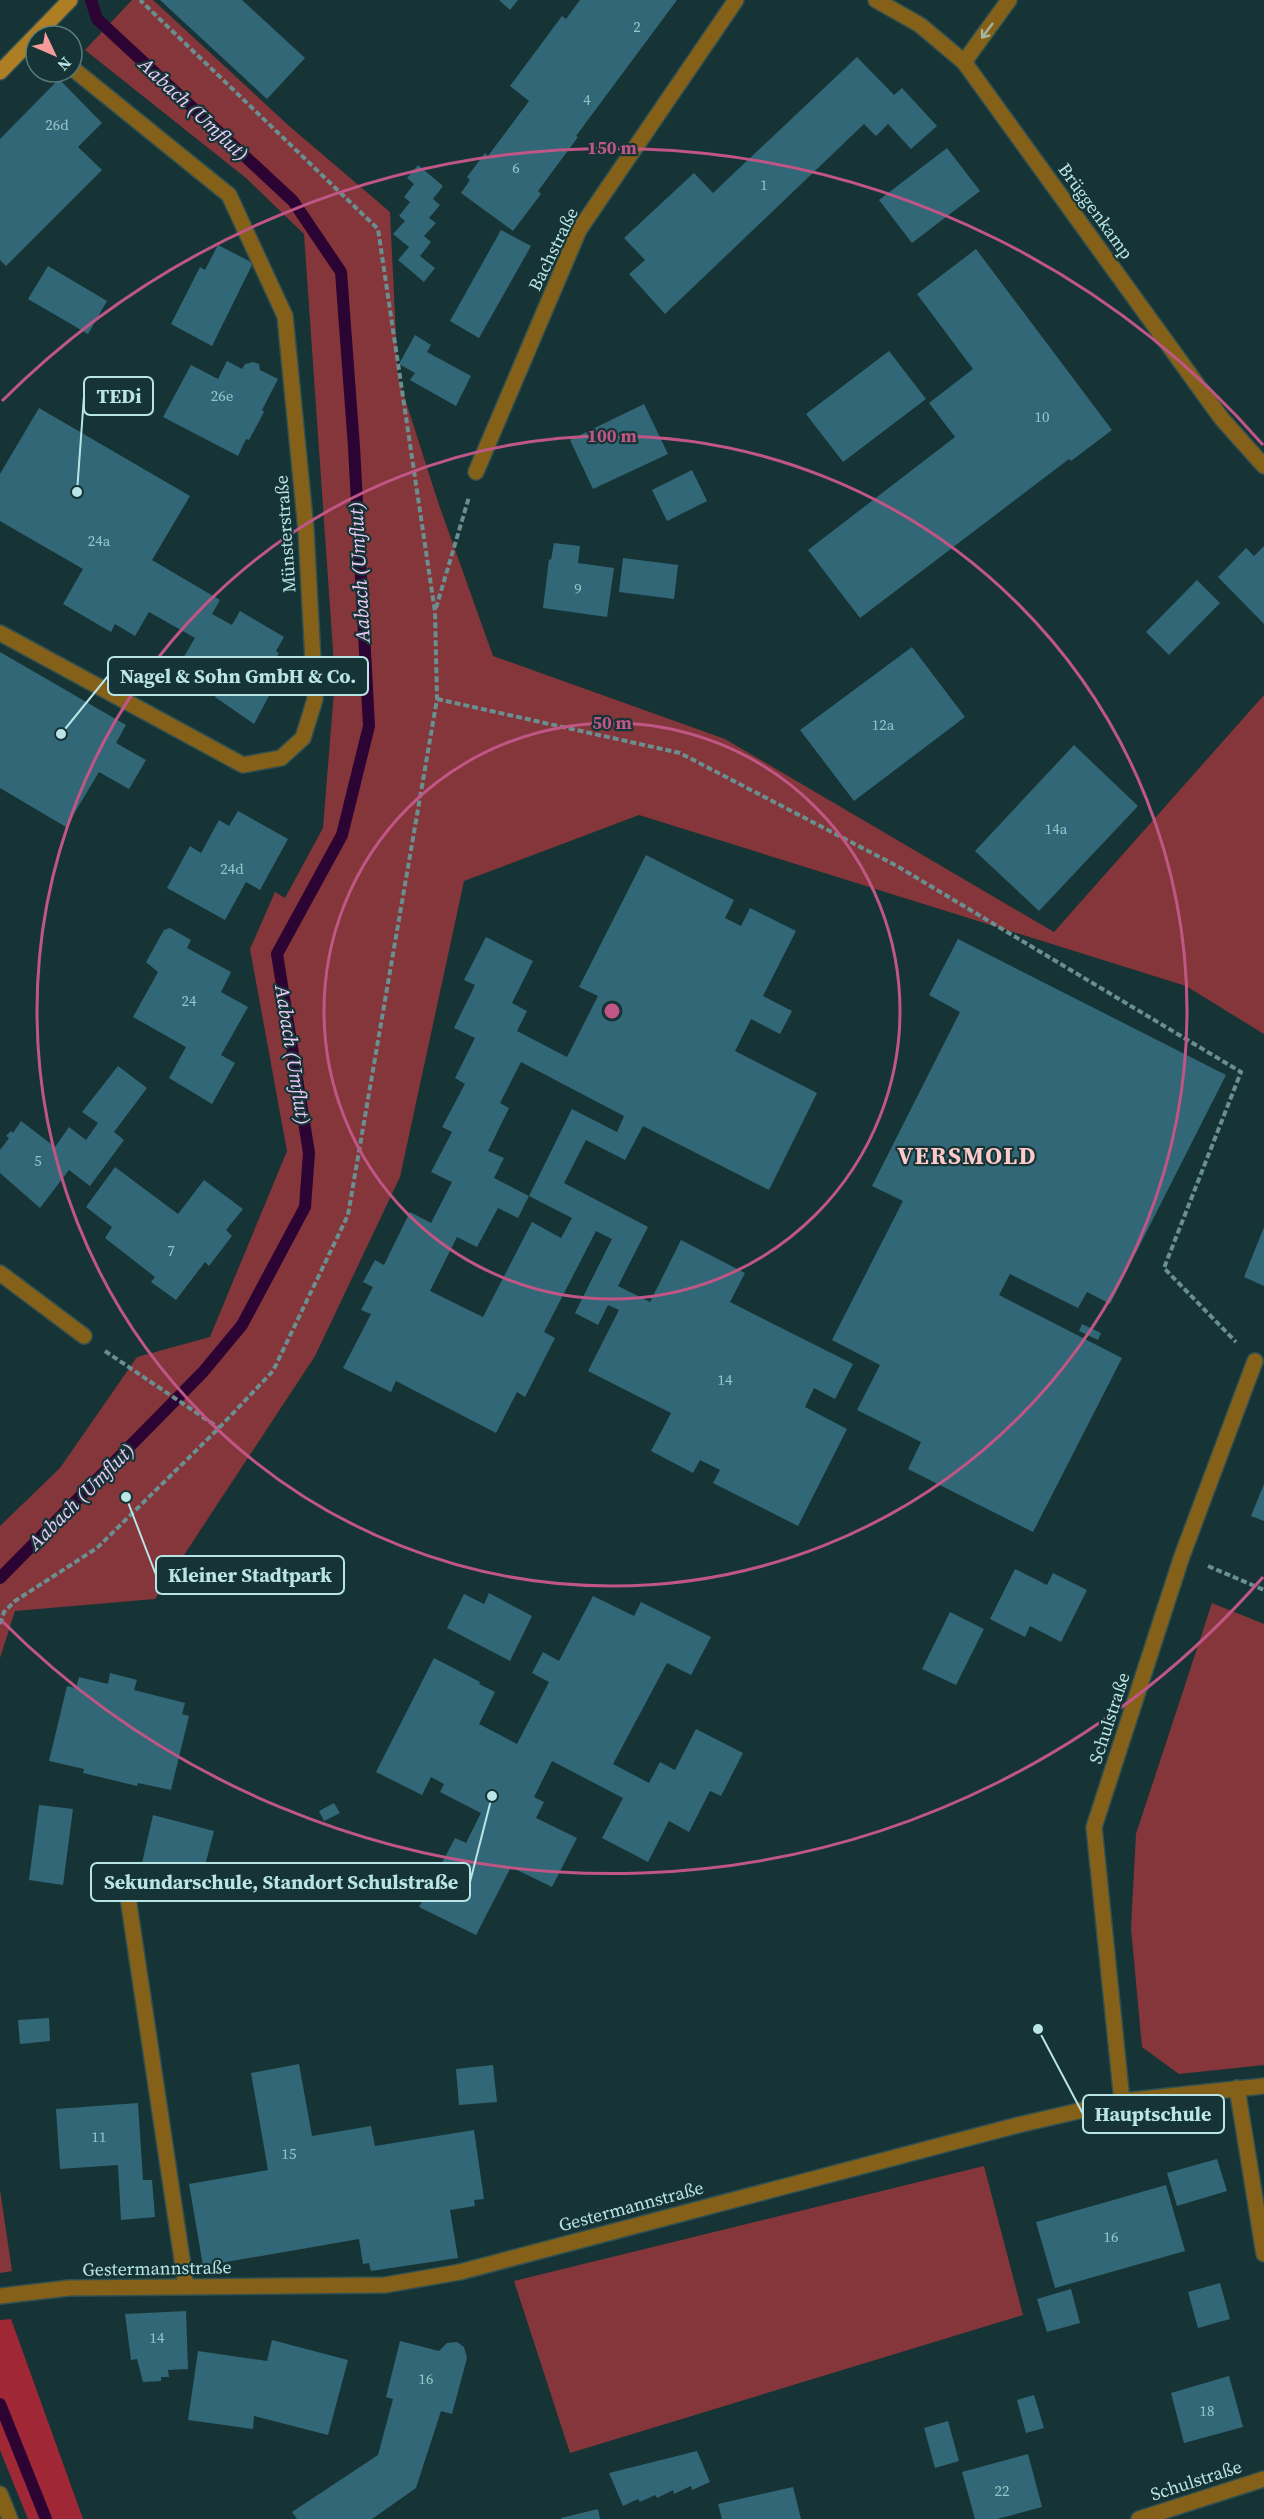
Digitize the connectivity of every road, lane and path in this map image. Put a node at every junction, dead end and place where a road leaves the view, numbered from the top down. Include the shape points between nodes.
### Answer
1 (140, 0) edge
2 (736, 0) edge
3 (876, 0) edge
4 (1009, 0) edge
5 (63, 3) edge
6 (46, 24) edge
7 (24, 49) edge
8 (964, 62) junction
9 (0, 72) edge
10 (84, 78) edge
11 (1264, 466) edge
12 (476, 472) joint
13 (435, 612) junction
14 (0, 633) edge
15 (437, 699) junction
16 (0, 1273) edge
17 (84, 1336) joint
18 (1255, 1361) joint
19 (219, 1428) junction
20 (1182, 1556) junction
21 (1264, 1590) edge
22 (0, 1624) edge
23 (127, 1891) dead end
24 (1264, 2086) edge
25 (1237, 2088) junction
26 (1122, 2101) junction
27 (1264, 2253) edge
28 (186, 2286) junction
29 (2, 2296) edge
30 (1264, 2478) edge
31 (0, 2494) edge
32 (10, 2519) edge
33 (1139, 2519) edge

1 - 13 path via 378,229
2 - 12 street, Bachstraße via 579,230
3 - 8 street, Brüggenkamp via 920,25
4 -> 8 street
5 - 6 street
7 - 9 street
8 - 11 street, Brüggenkamp via 1222,419
10 - 14 street, Münsterstraße via 229,195 285,316 306,530 315,699 303,738 281,758 243,765
12 - 13 path
13 - 15 path
15 - 18 path via 680,753 897,866 1241,1072 1164,1268
15 - 19 path via 348,1215 273,1371
16 - 17 street
17 - 19 path
18 - 20 street, Schulstraße
19 - 22 path via 97,1548 15,1601 4,1612
20 - 21 path
20 - 26 street, Schulstraße via 1094,1827
23 - 28 street
24 - 25 street, Gestermannstraße
25 - 26 street, Gestermannstraße
25 - 27 street
26 - 28 street, Gestermannstraße via 460,2272 385,2285
28 - 29 street, Gestermannstraße via 69,2288
30 - 33 street, Schulstraße
31 - 32 street

